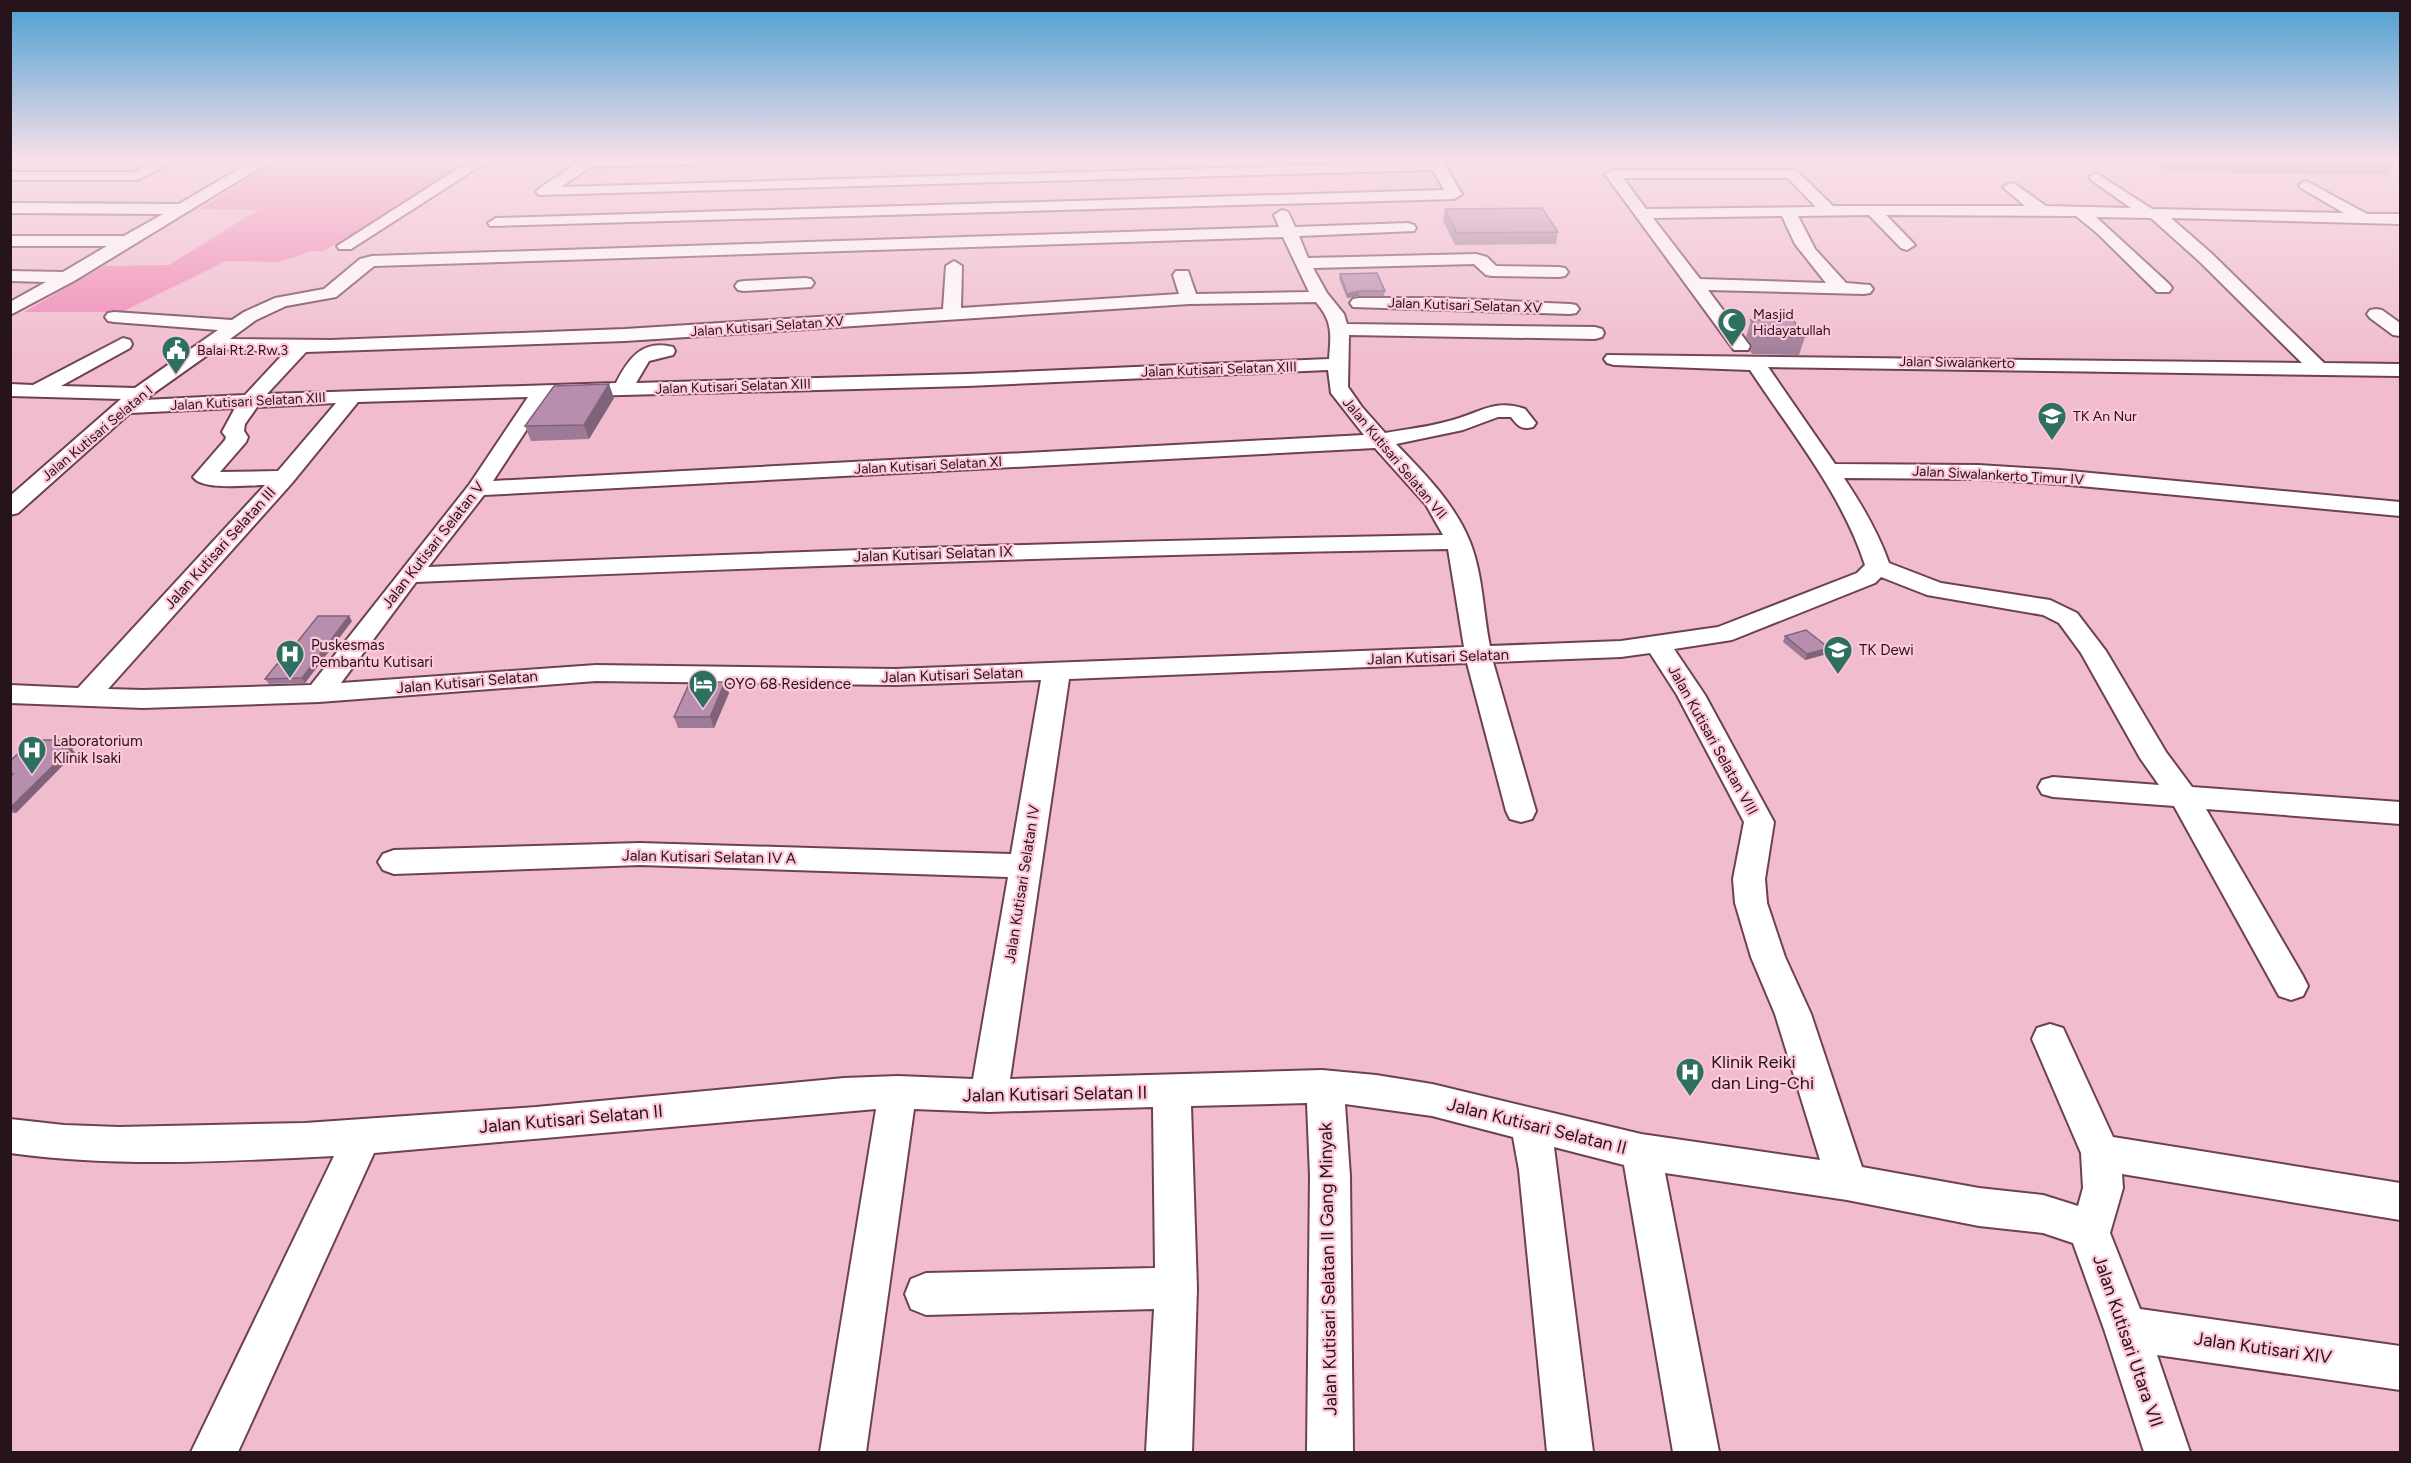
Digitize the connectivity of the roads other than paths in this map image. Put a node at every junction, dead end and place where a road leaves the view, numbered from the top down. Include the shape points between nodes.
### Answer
1 (152, 227) edge
2 (375, 227) edge
3 (490, 227) edge
4 (727, 227) edge
5 (847, 227) edge
6 (1287, 227) edge
7 (1651, 227) edge
8 (1794, 227) edge
9 (1890, 227) edge
10 (2100, 227) edge
11 (2170, 227) edge
12 (1408, 228) dead end
13 (820, 229) junction
14 (1288, 231) junction
15 (10, 241) edge
16 (128, 242) junction
17 (1907, 245) dead end
18 (445, 257) junction
19 (1300, 259) junction
20 (954, 266) dead end
21 (1559, 272) dead end
22 (1182, 275) dead end
23 (10, 276) edge
24 (68, 277) junction
25 (1693, 284) junction
26 (744, 286) dead end
27 (1841, 288) junction
28 (2163, 288) dead end
29 (1864, 289) dead end
30 (1189, 299) junction
31 (1339, 302) junction
32 (1570, 309) dead end
33 (10, 310) edge
34 (952, 314) junction
35 (2376, 314) dead end
36 (114, 317) dead end
37 (798, 325) junction
38 (236, 326) junction
39 (2275, 326) junction
40 (1340, 329) junction
41 (2400, 331) edge
42 (1595, 333) dead end
43 (215, 343) junction
44 (123, 344) dead end
45 (301, 346) junction
46 (666, 351) dead end
47 (1749, 355) junction
48 (1614, 359) dead end
49 (1340, 364) junction
50 (2318, 368) junction
51 (2346, 369) junction
52 (2392, 370) edge
53 (2400, 382) edge
54 (10, 390) edge
55 (623, 390) junction
56 (37, 391) junction
57 (541, 393) junction
58 (352, 396) junction
59 (251, 400) junction
60 (133, 401) junction
61 (1526, 423) dead end
62 (1378, 441) junction
63 (1829, 471) junction
64 (284, 478) junction
65 (477, 489) junction
66 (10, 508) edge
67 (2400, 509) edge
68 (1458, 542) junction
69 (1878, 567) junction
70 (409, 575) junction
71 (1657, 644) junction
72 (1478, 657) junction
73 (1056, 672) junction
74 (319, 693) junction
75 (10, 694) edge
76 (85, 697) junction
77 (2053, 787) dead end
78 (2183, 796) junction
79 (1521, 811) dead end
80 (2400, 813) edge
81 (394, 862) dead end
82 (1024, 866) junction
83 (2291, 986) dead end
84 (2050, 1039) dead end
85 (1322, 1086) junction
86 (898, 1092) junction
87 (1172, 1092) junction
88 (989, 1096) junction
89 (1530, 1124) junction
90 (10, 1136) edge
91 (362, 1138) junction
92 (1641, 1152) junction
93 (2101, 1153) junction
94 (1846, 1182) junction
95 (2400, 1201) edge
96 (2088, 1229) junction
97 (1176, 1288) junction
98 (926, 1294) dead end
99 (2126, 1329) junction
100 (2400, 1368) edge
101 (214, 1452) edge
102 (843, 1452) edge
103 (1169, 1452) edge
104 (1330, 1452) edge
105 (1570, 1452) edge
106 (1696, 1452) edge
107 (2167, 1452) edge

1 - 16 street
2 - 18 street via 345,246
3 - 18 street
4 - 13 street
5 - 13 street
6 - 14 street, Jalan Kutisari Selatan VII
7 - 25 street
8 - 27 street via 1809,255
9 - 17 street
10 - 28 street
11 - 39 street
12 - 14 street
13 - 14 street
13 - 18 street
14 - 19 street, Jalan Kutisari Selatan VII
15 - 16 street
16 - 24 street
18 - 38 street, Jalan Kutisari Selatan I via 369,262 333,292 271,306
19 - 21 street via 1476,259 1492,271
19 - 31 street, Jalan Kutisari Selatan VII
20 - 34 street
22 - 30 street
23 - 24 street
24 - 33 street
25 - 27 street
25 - 47 street
26 - 37 street via 807,278
27 - 29 street
30 - 31 street, Jalan Kutisari Selatan XV
30 - 34 street, Jalan Kutisari Selatan XV
31 - 32 street, Jalan Kutisari Selatan XV via 1429,301
31 - 40 street, Jalan Kutisari Selatan VII
34 - 37 street, Jalan Kutisari Selatan XV
35 - 41 street
36 - 38 street
37 - 45 street, Jalan Kutisari Selatan XV
38 - 43 street, Jalan Kutisari Selatan I
39 - 50 street
39 - 51 street via 2302,330
40 - 42 street
40 - 49 street, Jalan Kutisari Selatan VII
43 - 45 street, Jalan Kutisari Selatan XV
43 - 60 street, Jalan Kutisari Selatan I
44 - 56 street
45 - 59 street
46 - 55 street via 640,357
47 - 48 street, Jalan Siwalankerto
47 - 50 street, Jalan Siwalankerto
47 - 63 street
49 - 55 street, Jalan Kutisari Selatan XIII
49 - 62 street, Jalan Kutisari Selatan VII via 1336,375 1339,390
50 - 51 street, Jalan Siwalankerto
51 - 52 street, Jalan Siwalankerto
52 - 53 street
54 - 56 street, Jalan Kutisari Selatan XIII
55 - 57 street, Jalan Kutisari Selatan XIII
56 - 60 street, Jalan Kutisari Selatan XIII
57 - 58 street, Jalan Kutisari Selatan XIII
57 - 65 street, Jalan Kutisari Selatan V
58 - 59 street, Jalan Kutisari Selatan XIII
58 - 64 street, Jalan Kutisari Selatan III
59 - 60 street, Jalan Kutisari Selatan XIII
59 - 64 street via 232,425 235,442 204,477
60 - 66 street, Jalan Kutisari Selatan I
61 - 62 street, Jalan Kutisari Selatan XI via 1518,412 1505,410 1455,426
62 - 65 street, Jalan Kutisari Selatan XI
62 - 68 street, Jalan Kutisari Selatan VII via 1440,510
63 - 67 street, Jalan Siwalankerto Timur IV via 1978,472
63 - 69 street via 1851,505
64 - 76 street, Jalan Kutisari Selatan III
65 - 70 street, Jalan Kutisari Selatan V
68 - 70 street, Jalan Kutisari Selatan IX via 790,558
68 - 72 street, Jalan Kutisari Selatan VII
69 - 71 street, Jalan Kutisari Selatan via 1866,578 1723,634
69 - 78 street via 1936,590 2050,608 2068,618 2093,651 2155,758
70 - 74 street, Jalan Kutisari Selatan V
71 - 72 street, Jalan Kutisari Selatan via 1621,650
71 - 94 street, Jalan Kutisari Selatan VIII via 1691,695 1760,822 1749,879 1751,903 1792,1014
72 - 73 street, Jalan Kutisari Selatan
72 - 79 street, Jalan Kutisari Selatan VII
73 - 74 street, Jalan Kutisari Selatan via 823,678 596,673
73 - 82 street, Jalan Kutisari Selatan IV
74 - 76 street, Jalan Kutisari Selatan
75 - 76 street, Jalan Kutisari Selatan
77 - 78 street
78 - 80 street
78 - 83 street
81 - 82 street, Jalan Kutisari Selatan IV A via 640,854
82 - 88 street, Jalan Kutisari Selatan IV
84 - 93 street
85 - 87 street, Jalan Kutisari Selatan II
85 - 89 street, Jalan Kutisari Selatan II via 1432,1100
85 - 104 street, Jalan Kutisari Selatan II Gang Minyak via 1329,1176
86 - 88 street, Jalan Kutisari Selatan II
86 - 91 street, Jalan Kutisari Selatan II
86 - 102 street
87 - 88 street, Jalan Kutisari Selatan II
87 - 97 street
89 - 92 street, Jalan Kutisari Selatan II
89 - 105 street via 1539,1170
90 - 91 street, Jalan Kutisari Selatan II via 46,1142 109,1144
91 - 101 street
92 - 94 street, Jalan Kutisari Selatan II
92 - 106 street
93 - 95 street
93 - 96 street via 2103,1188 2092,1227
94 - 96 street, Jalan Kutisari Selatan II via 1979,1207 2043,1214
96 - 99 street, Jalan Kutisari Utara VII
97 - 98 street
97 - 103 street
99 - 100 street, Jalan Kutisari XIV
99 - 107 street, Jalan Kutisari Utara VII

